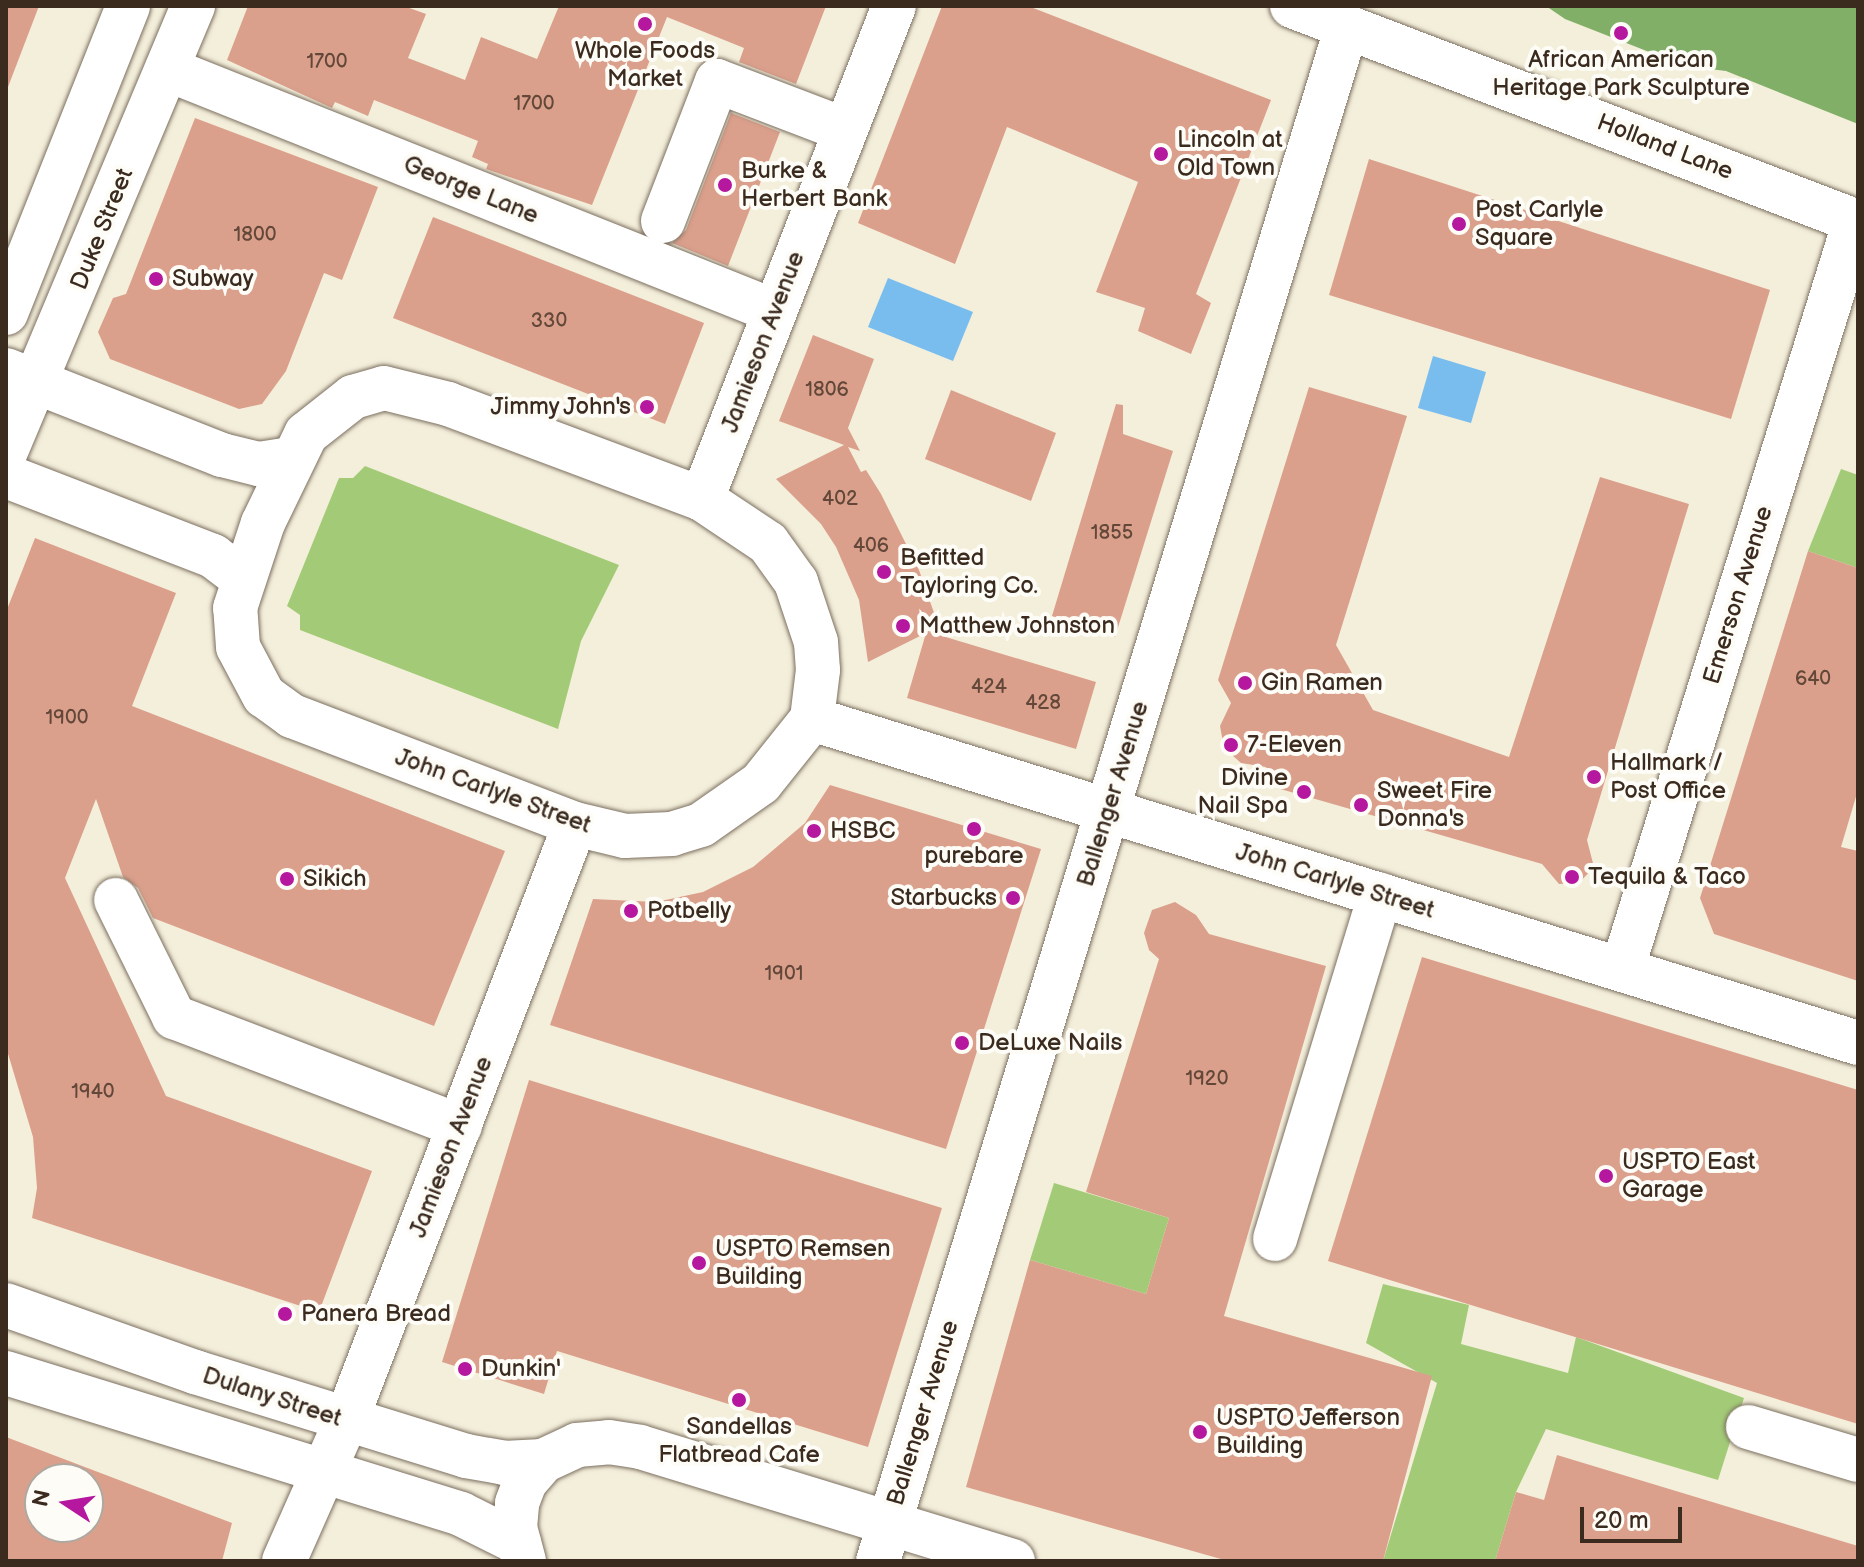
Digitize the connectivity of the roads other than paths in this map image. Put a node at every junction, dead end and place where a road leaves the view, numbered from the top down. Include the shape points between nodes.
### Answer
1 (128, 6) edge
2 (193, 6) edge
3 (894, 6) edge
4 (1292, 6) edge
5 (1347, 26) junction
6 (167, 69) junction
7 (845, 130) junction
8 (663, 221) dead end
9 (1857, 221) edge
10 (774, 311) junction
11 (6, 313) edge
12 (21, 376) edge
13 (6, 451) edge
14 (291, 459) junction
15 (6, 476) edge
16 (702, 499) junction
17 (243, 579) junction
18 (812, 719) junction
19 (1107, 811) junction
20 (575, 824) junction
21 (1380, 895) junction
22 (116, 900) dead end
23 (1622, 970) junction
24 (1858, 1043) edge
25 (460, 1126) junction
26 (1275, 1239) dead end
27 (6, 1305) edge
28 (6, 1373) edge
29 (346, 1421) junction
30 (1748, 1427) dead end
31 (1858, 1460) edge
32 (543, 1461) junction
33 (325, 1470) junction
34 (883, 1543) edge
35 (522, 1552) edge
36 (284, 1561) edge
37 (1013, 1561) edge

1 - 11 street
2 - 6 street, Duke Street
3 - 7 street, Jamieson Avenue
4 - 5 street, Holland Lane
5 - 9 street, Holland Lane
5 - 19 street, Ballenger Avenue
6 - 10 street, George Lane via 573,214
6 - 12 street, Duke Street
7 - 8 street via 717,81
7 - 10 street, Jamieson Avenue
9 - 23 street, Emerson Avenue
10 - 16 street, Jamieson Avenue
12 - 13 street, Duke Street
12 - 14 street via 222,455 259,464
14 - 16 street, John Carlyle Street via 306,434 353,397 400,389
14 - 17 street, John Carlyle Street
15 - 17 street via 213,556
16 - 18 street, John Carlyle Street via 768,543 796,582 816,642 818,683
17 - 20 street, John Carlyle Street via 235,608 238,647 264,696 292,716
18 - 19 street, John Carlyle Street
18 - 20 street, John Carlyle Street via 761,783 718,818 646,838
19 - 21 street, John Carlyle Street
19 - 34 street, Ballenger Avenue
20 - 25 street, Jamieson Avenue
21 - 23 street, John Carlyle Street
21 - 26 street
22 - 25 street via 174,1017
23 - 24 street, John Carlyle Street
25 - 29 street, Jamieson Avenue
27 - 29 street, Dulany Street
28 - 33 street
29 - 32 street, Dulany Street via 466,1456 504,1463
29 - 33 street, Jamieson Avenue
30 - 31 street
32 - 34 street, Dulany Street via 577,1445 609,1442 640,1447
32 - 35 street via 525,1482 517,1503
33 - 35 street via 461,1514
33 - 36 street, Jamieson Avenue
34 - 37 street, Dulany Street

